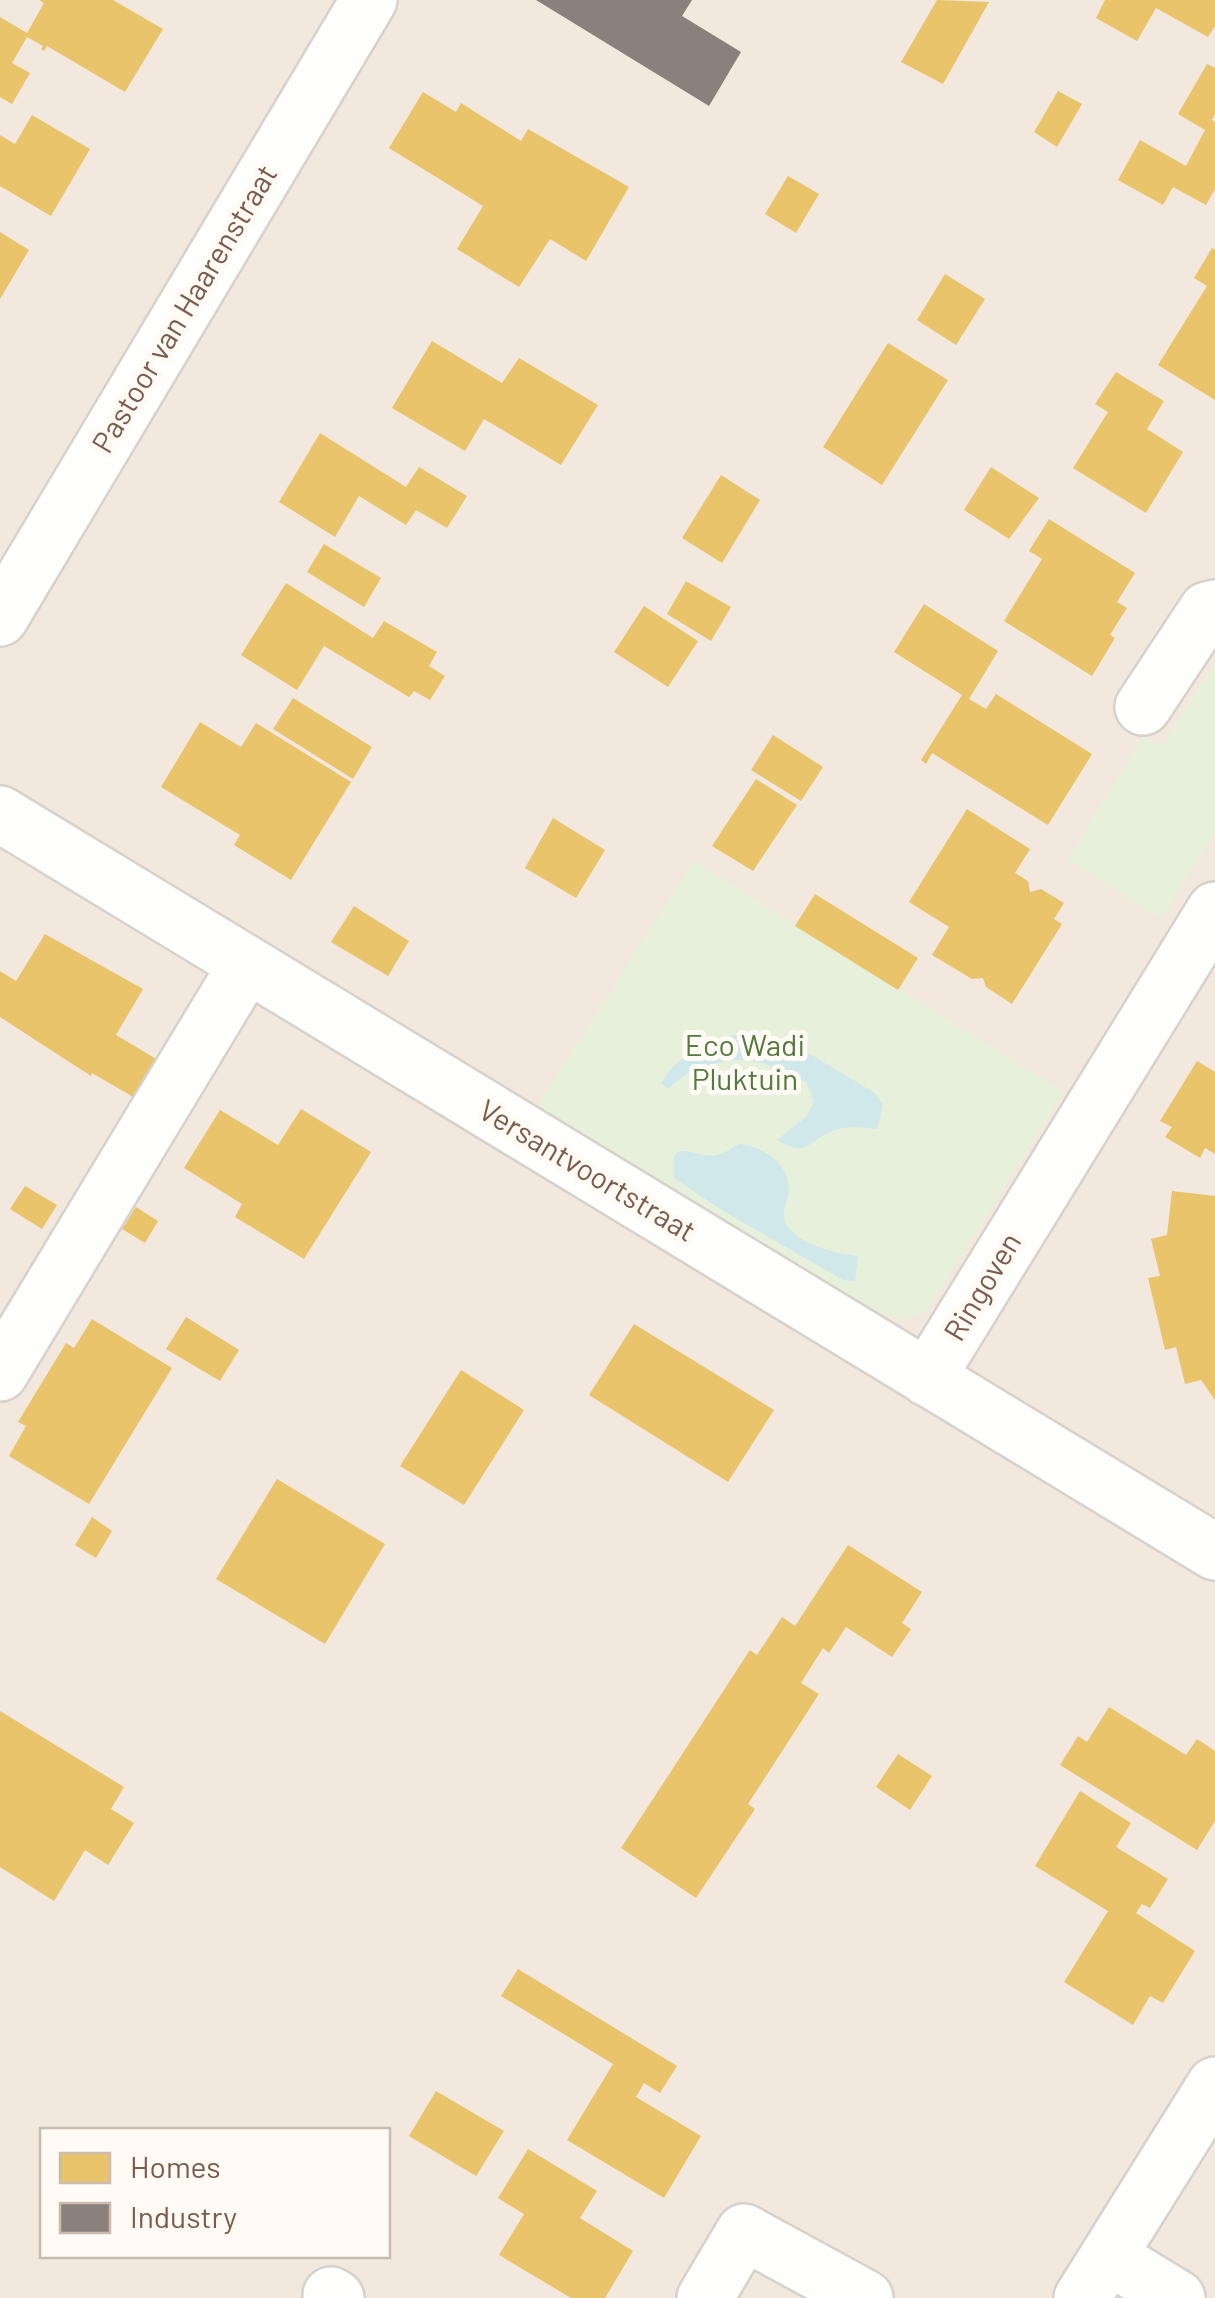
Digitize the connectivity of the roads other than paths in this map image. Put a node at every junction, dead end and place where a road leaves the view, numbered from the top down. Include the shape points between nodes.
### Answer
1 (369, 0) edge
2 (1215, 608) edge
3 (0, 618) edge
4 (1144, 708) dead end
5 (0, 814) edge
6 (1215, 910) edge
7 (247, 964) junction
8 (0, 1372) edge
9 (927, 1378) junction
10 (1215, 1552) edge
11 (1215, 2085) edge
12 (1095, 2277) edge
13 (705, 2298) edge
14 (865, 2298) edge
15 (1178, 2298) edge

1 - 3 street, Pastoor van Haarenstraat
2 - 4 street via 1207,610
5 - 7 street, Versantvoortstraat
6 - 9 street, Ringoven
7 - 8 street
7 - 9 street, Versantvoortstraat
9 - 10 street
11 - 12 street
12 - 15 street
13 - 14 street via 744,2232

